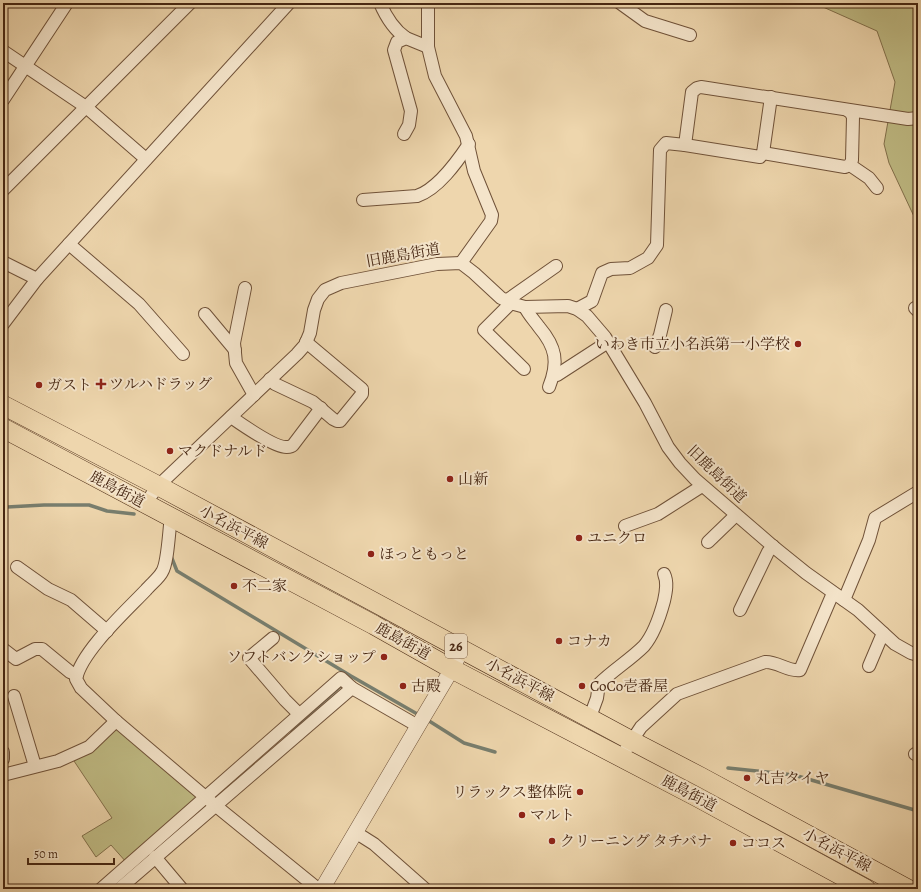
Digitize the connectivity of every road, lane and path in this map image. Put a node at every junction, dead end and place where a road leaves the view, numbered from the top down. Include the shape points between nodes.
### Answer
1 (67, 3) edge
2 (289, 3) edge
3 (380, 3) edge
4 (428, 3) edge
5 (620, 3) edge
6 (185, 4) edge
7 (690, 35) dead end
8 (406, 38) junction
9 (428, 47) junction
10 (3, 51) edge
11 (26, 66) junction
12 (771, 97) junction
13 (3, 100) edge
14 (86, 106) junction
15 (846, 110) junction
16 (918, 118) edge
17 (404, 134) dead end
18 (469, 144) junction
19 (685, 145) junction
20 (763, 153) junction
21 (146, 159) junction
22 (850, 165) junction
23 (877, 188) dead end
24 (3, 190) edge
25 (363, 200) dead end
26 (69, 244) junction
27 (3, 262) edge
28 (461, 263) junction
29 (556, 266) dead end
30 (38, 279) junction
31 (245, 288) dead end
32 (509, 302) junction
33 (525, 306) junction
34 (577, 309) junction
35 (666, 310) dead end
36 (205, 314) dead end
37 (3, 324) edge
38 (306, 342) junction
39 (608, 342) junction
40 (655, 347) dead end
41 (235, 350) junction
42 (183, 354) dead end
43 (524, 369) dead end
44 (554, 375) junction
45 (270, 379) junction
46 (549, 387) dead end
47 (254, 395) junction
48 (3, 405) edge
49 (321, 408) junction
50 (231, 417) junction
51 (3, 428) edge
52 (158, 486) junction
53 (702, 486) junction
54 (918, 492) edge
55 (145, 504) junction
56 (736, 515) junction
57 (171, 517) junction
58 (625, 526) dead end
59 (708, 542) dead end
60 (773, 546) junction
61 (17, 567) dead end
62 (664, 574) dead end
63 (833, 593) junction
64 (844, 600) junction
65 (740, 610) dead end
66 (107, 631) junction
67 (884, 633) junction
68 (273, 638) dead end
69 (462, 648) junction
70 (3, 649) edge
71 (918, 655) edge
72 (869, 666) dead end
73 (452, 669) junction
74 (77, 675) junction
75 (348, 685) junction
76 (14, 696) dead end
77 (299, 714) junction
78 (590, 717) junction
79 (422, 720) junction
80 (116, 721) junction
81 (632, 741) junction
82 (3, 752) edge
83 (622, 757) junction
84 (3, 759) edge
85 (35, 766) junction
86 (3, 775) edge
87 (211, 802) junction
88 (355, 832) junction
89 (155, 857) junction
90 (101, 889) edge
91 (119, 889) edge
92 (182, 889) edge
93 (318, 889) edge
94 (322, 889) edge
95 (425, 889) edge
96 (866, 889) edge
97 (908, 889) edge

1 - 11 street
2 - 21 street
3 - 8 street via 390,23
4 - 9 street
5 - 7 street via 645,21
6 - 14 street
8 - 9 street
8 - 17 street via 397,42 394,50 411,111 409,125
9 - 18 street via 435,76
10 - 11 street
11 - 13 street
11 - 14 street
12 - 15 street
12 - 19 street via 697,88 692,92
12 - 20 street
14 - 21 street
14 - 24 street
15 - 16 street via 908,119
15 - 22 street via 853,117
18 - 25 street via 451,169 423,194
18 - 28 street via 474,171 492,215 491,221
19 - 20 street via 760,157
19 - 34 street via 666,143 660,150 657,244 648,258 630,268 611,269 602,273 592,301
20 - 22 street via 844,167
21 - 26 street
22 - 23 street via 869,178
26 - 30 street
26 - 42 street via 139,304
27 - 30 street
28 - 32 street, 旧鹿島街道
28 - 38 street, 旧鹿島街道 via 437,264 341,283 325,290 318,299
29 - 32 street
30 - 37 street
31 - 41 street via 234,343
32 - 33 street, 旧鹿島街道
32 - 43 street via 484,330
33 - 34 street, 旧鹿島街道 via 568,306
33 - 44 street via 543,331 553,352 556,361
34 - 39 street, 旧鹿島街道 via 587,316
35 - 40 street
36 - 41 street
38 - 45 street, 旧鹿島街道
38 - 49 street via 362,389 362,394 340,421
39 - 44 street
39 - 53 street, 旧鹿島街道 via 668,447
41 - 47 street via 236,363
44 - 46 street
45 - 47 street, 旧鹿島街道
45 - 49 street
47 - 50 street, 旧鹿島街道
48 - 52 main road, 小名浜平線 / 26
49 - 50 street via 293,445 286,447 257,434
50 - 52 street, 旧鹿島街道
51 - 55 main road, 鹿島街道 / 26
52 - 55 street, 旧鹿島街道
52 - 69 main road, 小名浜平線 / 26
53 - 56 street, 旧鹿島街道
53 - 58 street via 658,514
54 - 64 street via 876,518
55 - 57 main road, 鹿島街道 / 26
56 - 59 street
56 - 60 street, 旧鹿島街道
57 - 66 street via 163,571
57 - 73 main road, 鹿島街道 / 26
60 - 63 street, 旧鹿島街道
60 - 65 street
61 - 66 street via 48,589 71,600
62 - 78 street via 666,590 655,628 644,645 599,684
63 - 64 street, 旧鹿島街道
63 - 81 street via 800,670 795,671 765,662 677,694 641,727
64 - 67 street, 旧鹿島街道
66 - 74 street via 84,659
67 - 71 street, 旧鹿島街道 via 895,644
67 - 72 street
68 - 77 street via 249,658
69 - 73 street
69 - 78 main road, 小名浜平線 / 26
70 - 74 street via 16,659 35,649 42,649
73 - 79 street
73 - 83 main road, 鹿島街道 / 26
74 - 80 street via 76,679 81,688
75 - 77 street via 341,678
75 - 79 street
75 - 87 street
76 - 85 street
77 - 87 street
78 - 81 main road, 小名浜平線 / 26
79 - 88 street
80 - 85 street via 89,747 58,761
80 - 87 street
81 - 83 street
81 - 97 main road, 小名浜平線 / 26
82 - 84 street
83 - 96 main road, 鹿島街道 / 26
85 - 86 street
87 - 89 street
87 - 90 street
87 - 93 street
88 - 94 street
88 - 95 street via 374,844
89 - 91 street
89 - 92 street

